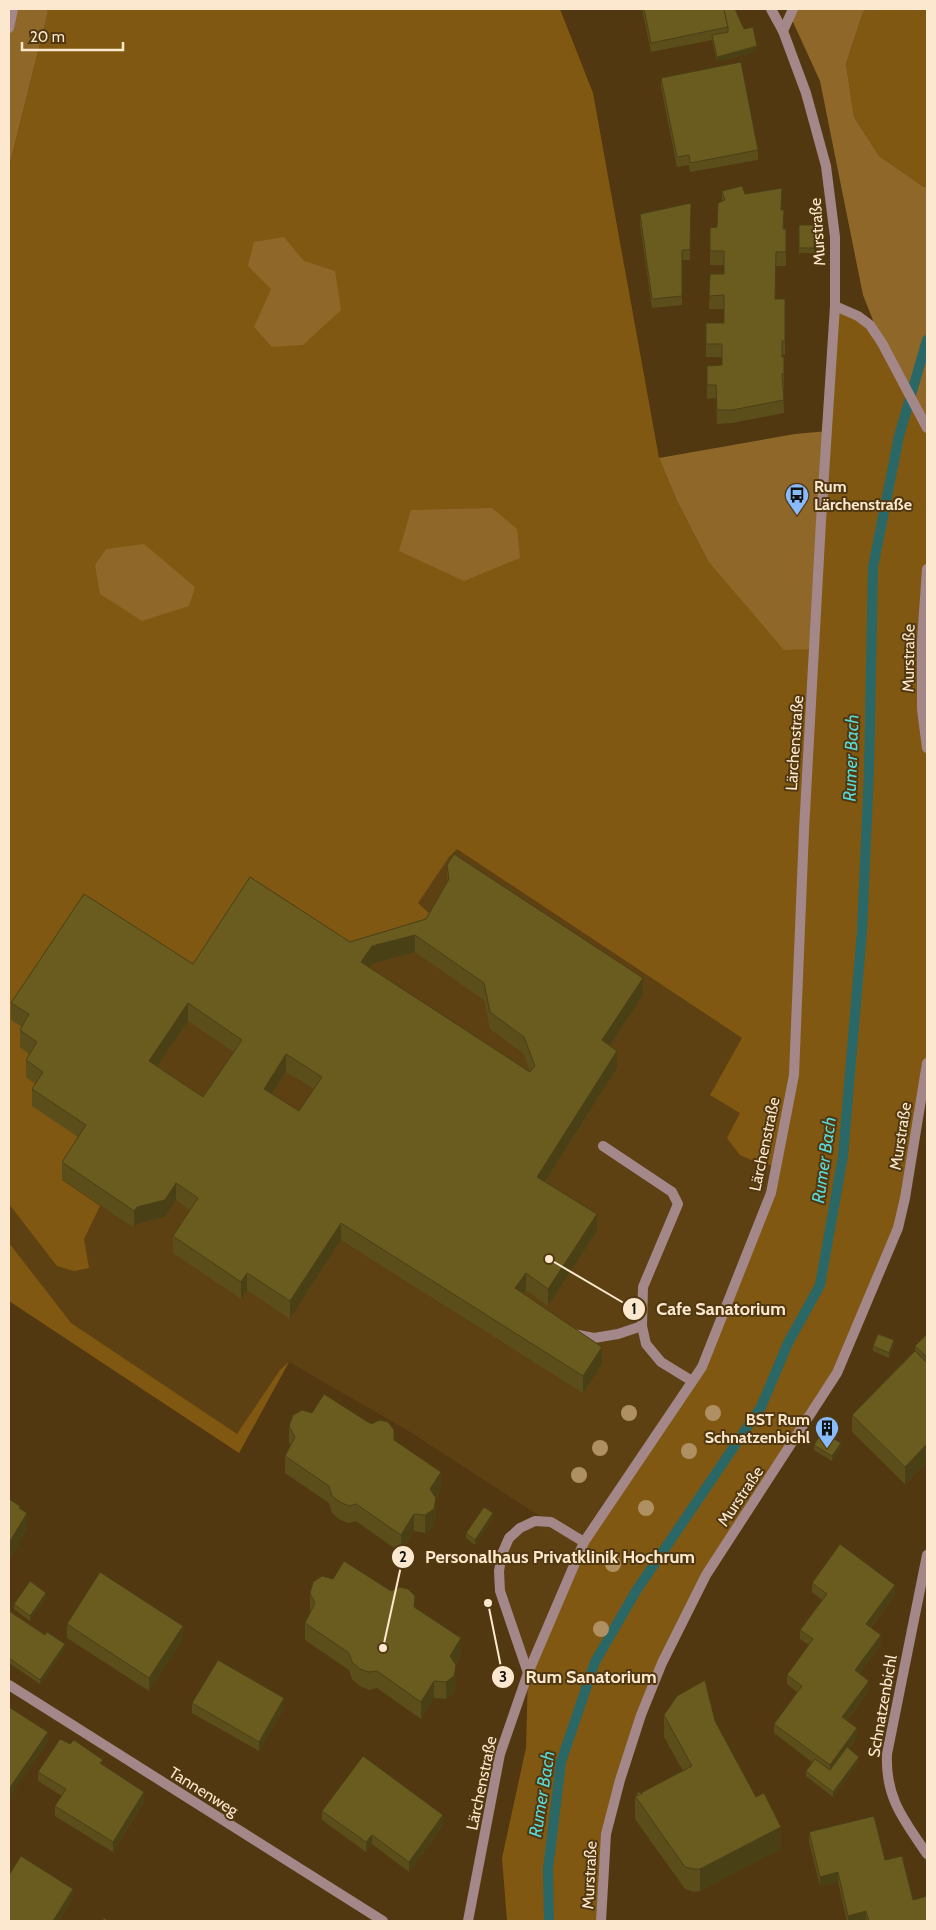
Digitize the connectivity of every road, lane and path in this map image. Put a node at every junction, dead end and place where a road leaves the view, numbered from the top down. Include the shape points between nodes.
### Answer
1 (12, 9) edge
2 (771, 9) edge
3 (794, 9) edge
4 (9, 28) edge
5 (783, 31) junction
6 (836, 306) junction
7 (927, 428) edge
8 (927, 569) edge
9 (927, 748) edge
10 (927, 1063) edge
11 (603, 1146) dead end
12 (642, 1326) junction
13 (565, 1329) edge
14 (692, 1381) junction
15 (584, 1542) junction
16 (927, 1555) edge
17 (528, 1673) junction
18 (9, 1685) edge
19 (927, 1854) edge
20 (382, 1921) edge
21 (468, 1921) edge
22 (602, 1921) edge

1 - 4 street
2 - 5 street, Murstraße
3 - 5 street
5 - 6 street, Murstraße via 806,92 826,166 835,237
6 - 7 street via 870,325
6 - 14 street, Lärchenstraße via 804,830 794,1075 771,1193 702,1367
8 - 9 street, Murstraße via 922,709
10 - 22 street, Murstraße via 906,1198 898,1228 837,1374 706,1575 662,1662 640,1715 606,1834
11 - 12 street via 672,1192 678,1204 643,1287
12 - 13 street via 594,1338 572,1334
12 - 14 street via 646,1344 661,1362
14 - 15 street, Lärchenstraße
15 - 17 street, Lärchenstraße
15 - 17 street via 550,1522 536,1521 520,1528 509,1538 502,1554 500,1591
16 - 19 street, Schnatzenbichl via 888,1745 886,1769 893,1799
17 - 21 street, Lärchenstraße via 500,1754
18 - 20 street, Tannenweg

